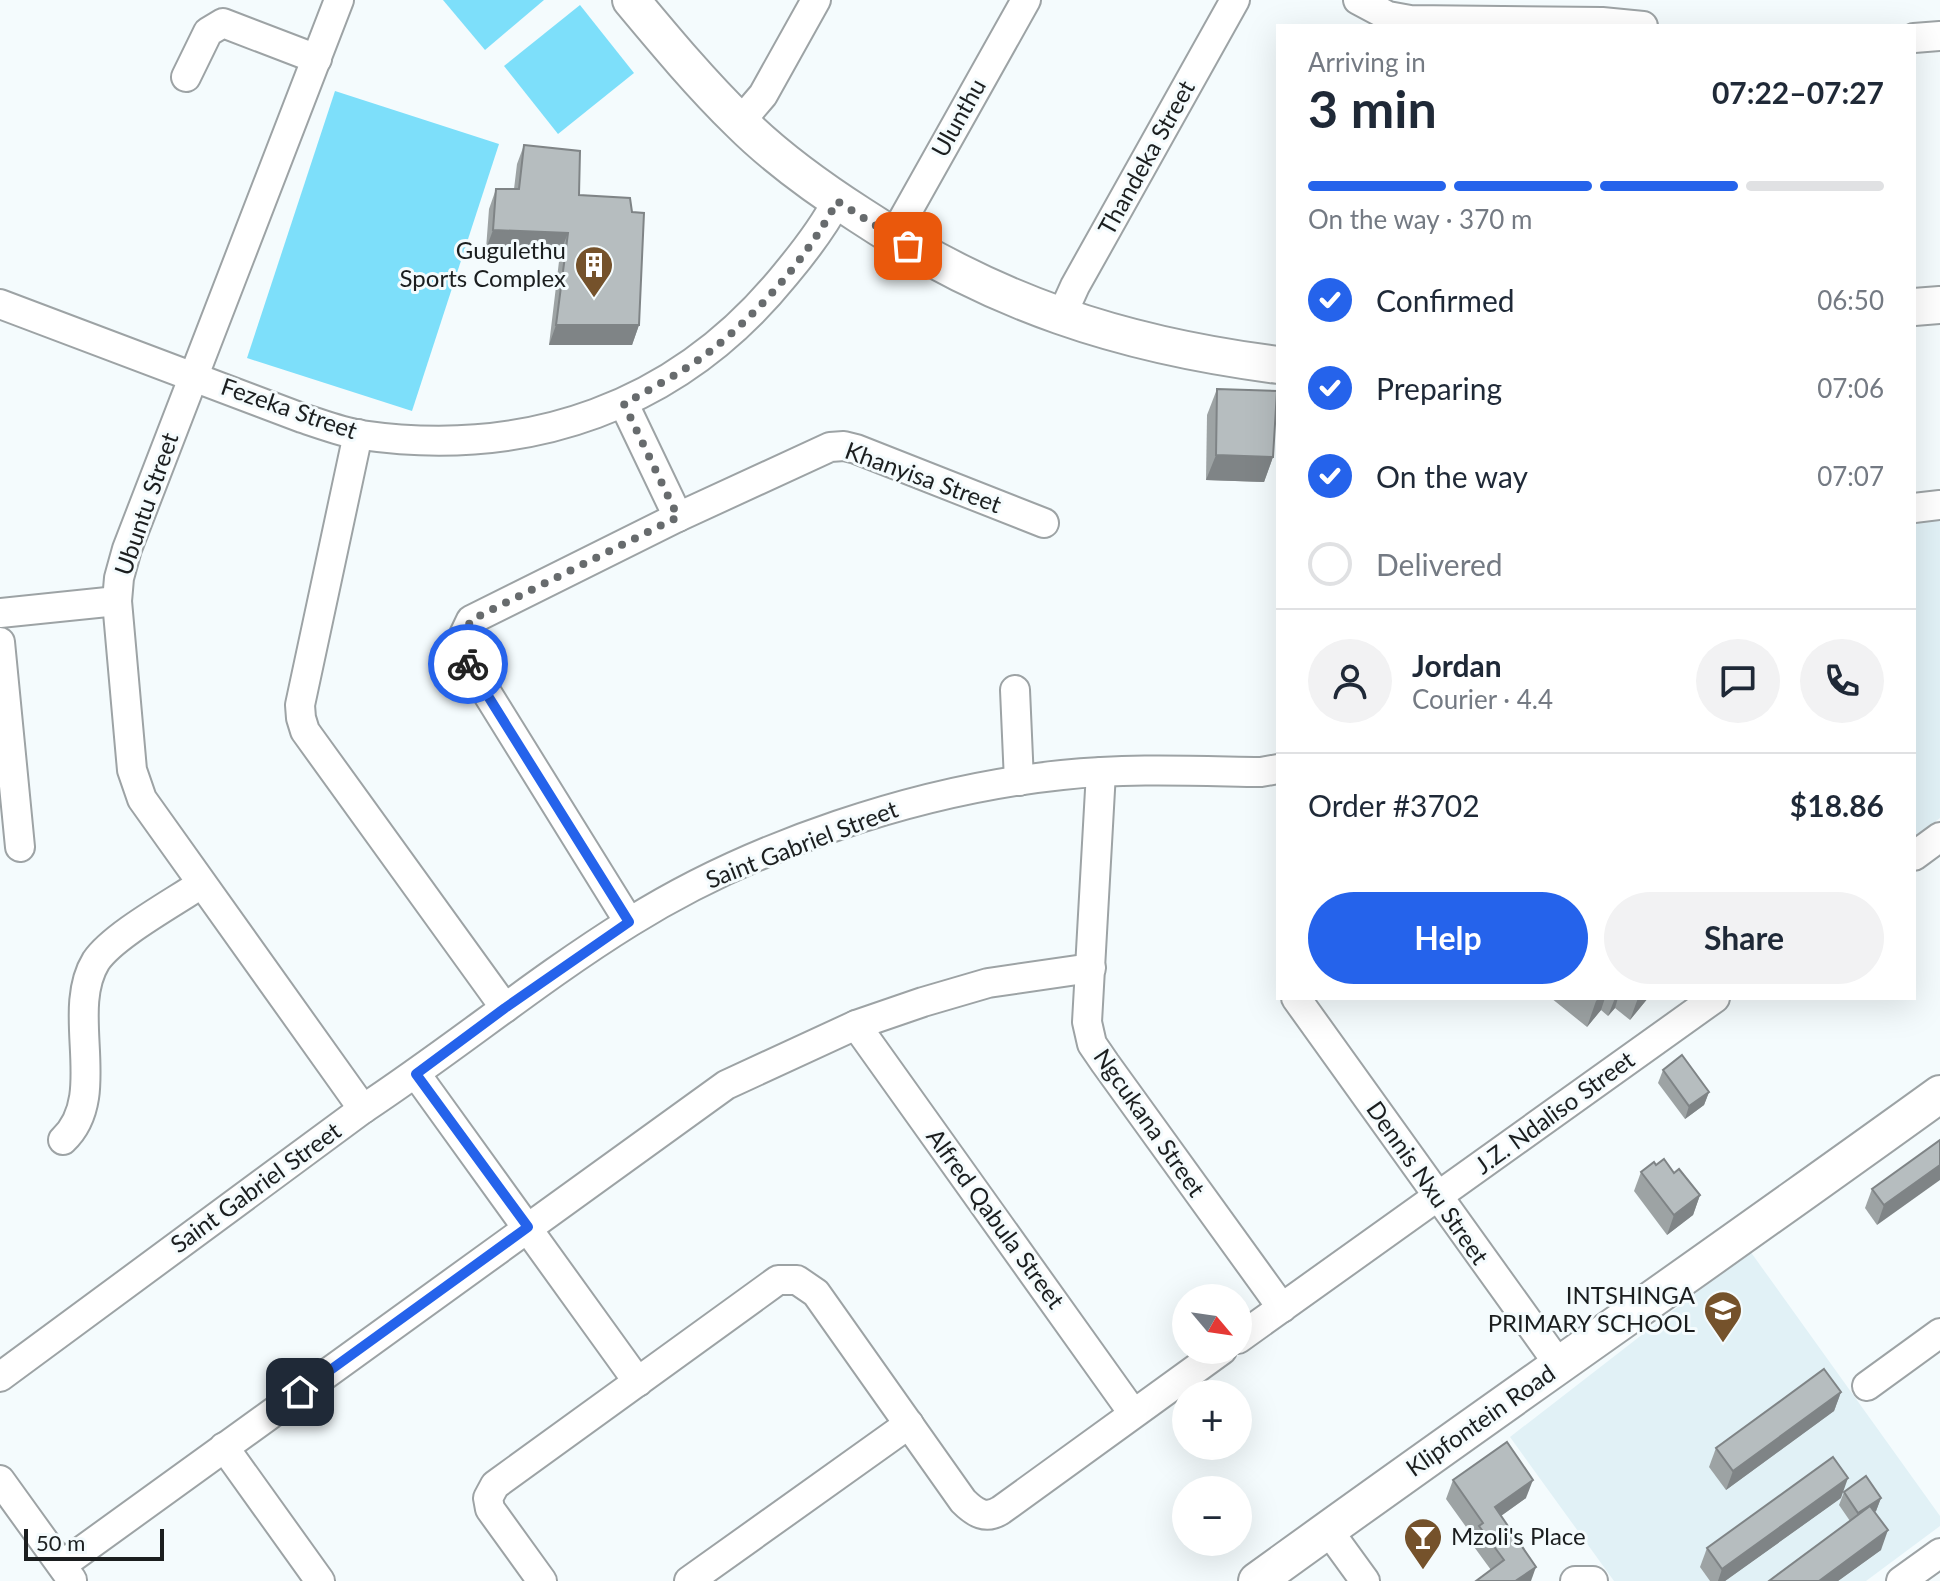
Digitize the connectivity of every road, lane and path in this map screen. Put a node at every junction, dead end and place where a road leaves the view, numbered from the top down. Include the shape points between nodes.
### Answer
1 (339, 0) edge
2 (816, 0) edge
3 (1026, 0) edge
4 (1235, 0) edge
5 (1358, 0) edge
6 (637, 2) edge
7 (1602, 16) edge
8 (1409, 23) edge
9 (1635, 24) edge
10 (1940, 36) edge
11 (1916, 38) edge
12 (317, 59) junction
13 (186, 77) dead end
14 (740, 122) junction
15 (837, 201) junction
16 (893, 237) junction
17 (0, 304) edge
18 (1940, 305) edge
19 (1916, 307) edge
20 (1061, 317) junction
21 (1276, 365) edge
22 (193, 375) junction
23 (624, 404) junction
24 (358, 434) junction
25 (1940, 505) edge
26 (1916, 508) edge
27 (678, 517) junction
28 (1044, 523) dead end
29 (117, 601) junction
30 (0, 613) edge
31 (0, 642) edge
32 (1015, 690) dead end
33 (1276, 769) edge
34 (1101, 772) junction
35 (1019, 781) junction
36 (1940, 837) edge
37 (20, 847) dead end
38 (1916, 855) edge
39 (201, 884) junction
40 (629, 922) junction
41 (1091, 968) junction
42 (1297, 1000) edge
43 (1712, 1000) edge
44 (505, 1008) junction
45 (856, 1025) junction
46 (416, 1074) junction
47 (1940, 1094) edge
48 (363, 1109) junction
49 (63, 1140) dead end
50 (1437, 1198) junction
51 (528, 1227) junction
52 (1282, 1308) junction
53 (1252, 1329) edge
54 (1940, 1333) edge
55 (1202, 1364) edge
56 (1560, 1366) junction
57 (0, 1377) edge
58 (638, 1382) junction
59 (1867, 1386) dead end
60 (1133, 1413) junction
61 (909, 1424) junction
62 (224, 1447) junction
63 (0, 1480) edge
64 (1328, 1530) junction
65 (1940, 1553) edge
66 (67, 1573) edge
67 (320, 1581) edge
68 (542, 1581) edge
69 (689, 1581) edge
70 (1257, 1581) edge
71 (1365, 1581) edge
72 (1575, 1581) edge
73 (1593, 1581) edge
74 (1901, 1581) edge

1 - 12 street, Ubuntu Street
2 - 14 street via 763,95
3 - 16 street, Ulunthu
4 - 20 street, Thandeka Street
5 - 8 street
6 - 14 main road
7 - 8 street
7 - 9 street
10 - 11 street
12 - 13 street via 223,23 208,32
12 - 22 street, Ubuntu Street
14 - 15 main road
15 - 16 main road
15 - 23 street, Fezeka Street via 805,251 730,334 707,354
16 - 20 main road via 974,282
17 - 22 street, Fezeka Street
18 - 19 main road
20 - 21 main road via 1151,344
22 - 24 street, Fezeka Street
22 - 29 street, Ubuntu Street via 127,549
23 - 24 street, Fezeka Street via 524,433 487,438 446,441
23 - 27 street
24 - 44 street via 301,718 305,731
25 - 26 street
27 - 28 street, Khanyisa Street via 830,447 844,446
27 - 40 street, Khanyisa Street via 482,612 471,620 461,641 469,664
29 - 30 street
29 - 39 street, Ubuntu Street via 136,787
31 - 37 street
32 - 35 street
33 - 34 street, Saint Gabriel Street
34 - 35 street, Saint Gabriel Street
34 - 41 street, Ngcukana Street
35 - 40 street, Saint Gabriel Street via 847,823 738,865
36 - 38 street
39 - 48 street, Ubuntu Street
39 - 49 street via 120,939 96,962 85,999 81,1117
40 - 44 street, Saint Gabriel Street
41 - 45 street via 988,983
41 - 52 street, Ngcukana Street via 1087,1029 1092,1044
42 - 50 street, Dennis Nxu Street
43 - 50 street, J.Z. Ndaliso Street
44 - 46 street, Saint Gabriel Street
45 - 51 street via 726,1085
45 - 60 street, Alfred Qabula Street
46 - 48 street, Saint Gabriel Street
46 - 51 street
47 - 56 main road, Klipfontein Road
48 - 57 street, Saint Gabriel Street
50 - 52 street, J.Z. Ndaliso Street
50 - 56 street, Dennis Nxu Street
51 - 58 street
51 - 62 street
52 - 53 street, J.Z. Ndaliso Street
54 - 59 street
55 - 60 street
56 - 64 main road, Klipfontein Road
58 - 61 street via 778,1280 791,1278 816,1293
58 - 68 street via 490,1491 490,1509
60 - 61 street via 986,1516 963,1501
61 - 69 street
62 - 66 street
62 - 67 street
63 - 66 street
64 - 70 main road, Klipfontein Road
64 - 71 street
65 - 74 street
72 - 73 street

